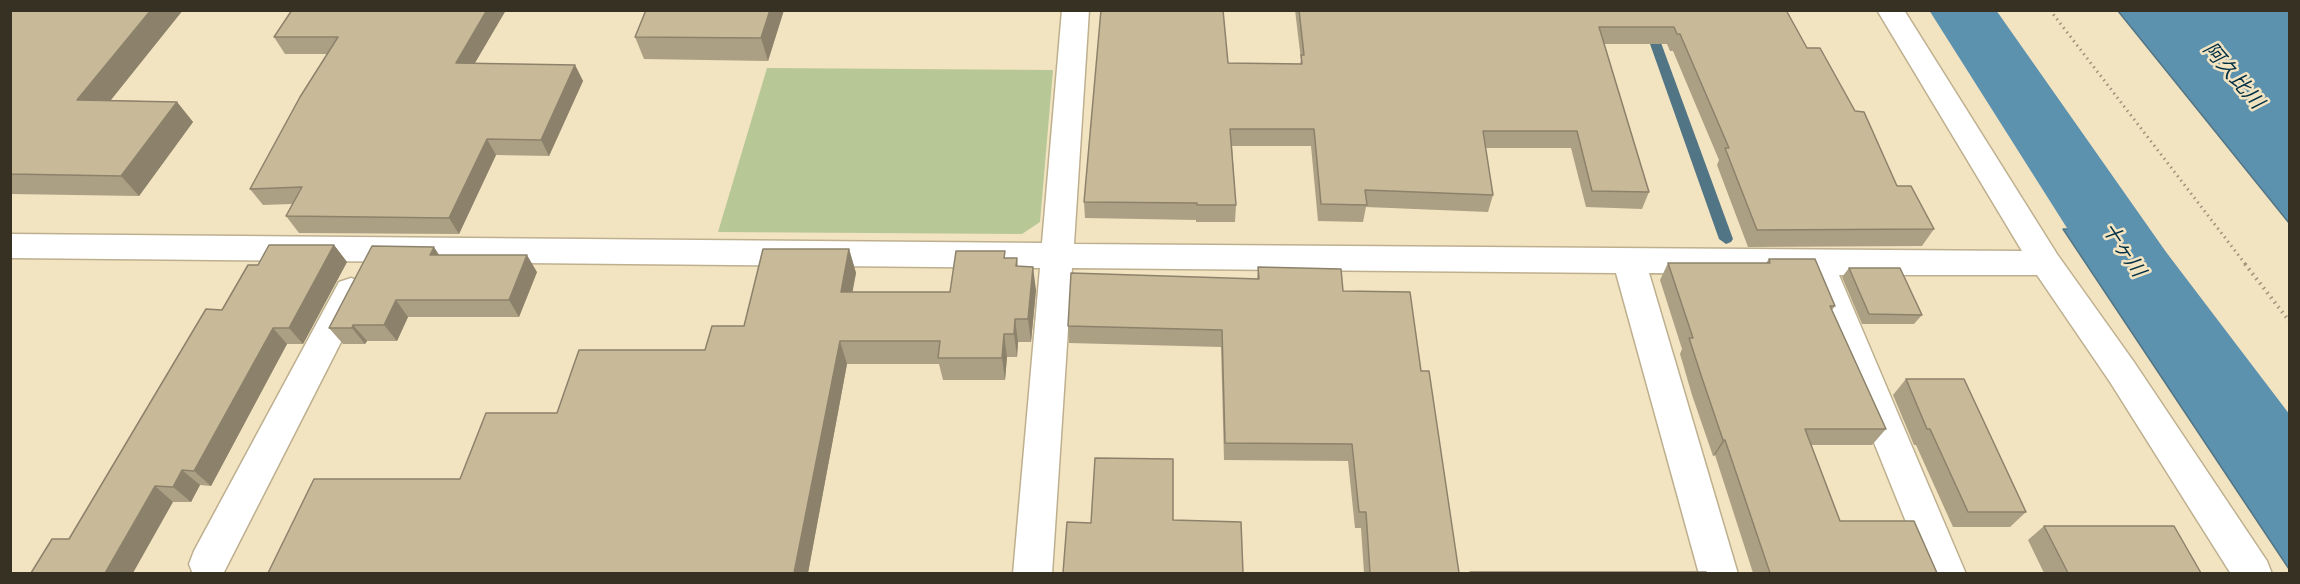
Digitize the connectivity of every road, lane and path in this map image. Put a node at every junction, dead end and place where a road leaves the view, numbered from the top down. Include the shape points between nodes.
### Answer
1 (1076, 10) edge
2 (1890, 10) edge
3 (2050, 10) edge
4 (10, 246) edge
5 (374, 247) junction
6 (1055, 255) junction
7 (1629, 262) junction
8 (1818, 263) junction
9 (2046, 263) junction
10 (2289, 322) edge
11 (208, 564) dead end
12 (1032, 573) edge
13 (1719, 573) edge
14 (1947, 573) edge
15 (2253, 573) edge

1 - 6 street
2 - 9 street
3 - 10 path
4 - 5 street
5 - 6 street
5 - 11 street
6 - 7 street
6 - 12 street
7 - 8 street
7 - 13 street
8 - 9 street
8 - 14 street
9 - 15 street

